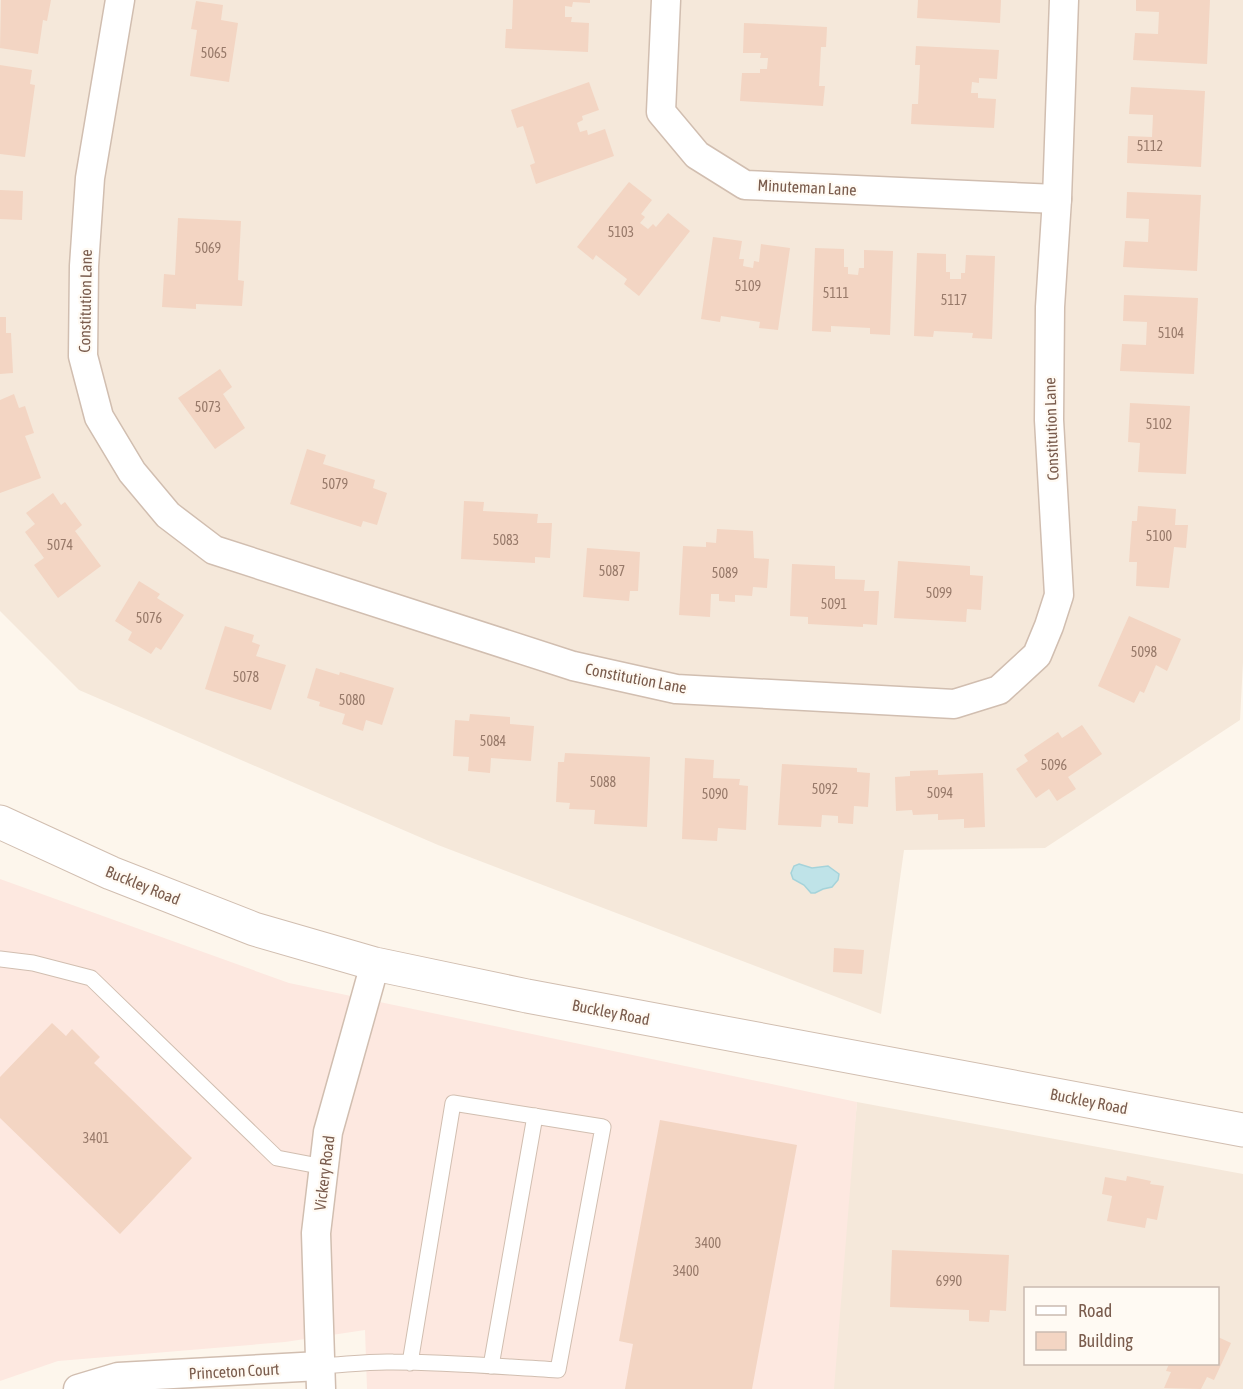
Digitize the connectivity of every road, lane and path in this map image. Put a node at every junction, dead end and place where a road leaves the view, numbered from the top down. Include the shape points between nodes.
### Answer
1 (120, 0) edge
2 (666, 0) edge
3 (1064, 0) edge
4 (1057, 199) junction
5 (0, 822) edge
6 (0, 959) edge
7 (375, 964) junction
8 (535, 1116) junction
9 (1243, 1130) edge
10 (324, 1167) junction
11 (410, 1363) junction
12 (491, 1366) junction
13 (320, 1378) edge
14 (78, 1389) edge

1 - 4 street, Constitution Lane via 90,178 83,356 99,417 132,472 168,515 214,550 573,666 676,689 954,704 999,690 1036,655 1059,595 1049,420 1050,307
2 - 4 street, Minuteman Lane via 661,112 697,155 745,184
3 - 4 street, Constitution Lane
5 - 7 street, Buckley Road via 111,873 243,924
6 - 10 lane via 91,978 278,1158
7 - 9 street, Buckley Road via 526,996
7 - 10 street, Vickery Road via 328,1132
8 - 11 lane via 453,1103
8 - 12 lane
8 - 12 lane via 603,1127 558,1370
10 - 13 street, Vickery Road via 316,1233
11 - 12 lane
11 - 13 lane via 392,1362
13 - 14 street, Princeton Court via 118,1377

